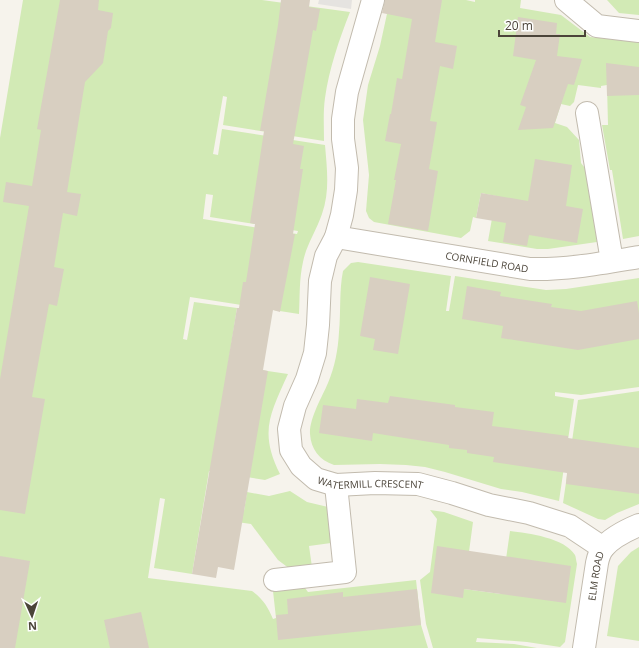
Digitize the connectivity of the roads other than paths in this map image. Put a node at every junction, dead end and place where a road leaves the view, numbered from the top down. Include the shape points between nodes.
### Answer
1 (373, 0) edge
2 (566, 0) edge
3 (639, 31) edge
4 (587, 113) dead end
5 (336, 237) junction
6 (639, 257) edge
7 (612, 261) junction
8 (336, 485) junction
9 (639, 525) edge
10 (603, 548) junction
11 (275, 580) dead end
12 (584, 648) edge

1 - 5 street, WATERMILL CRESCENT via 347,92 343,119 346,190
2 - 3 street via 597,26
4 - 7 street
5 - 7 street, CORNFIELD ROAD via 530,269 575,267
5 - 8 street, WATERMILL CRESCENT via 326,256 320,281 315,353 289,429 291,450 301,466 316,479
6 - 7 street, CORNFIELD ROAD
8 - 10 street, WATERMILL CRESCENT via 418,484 570,526
8 - 11 street via 346,572
9 - 10 street, ELM ROAD via 616,537
10 - 12 street, ELM ROAD via 596,563

